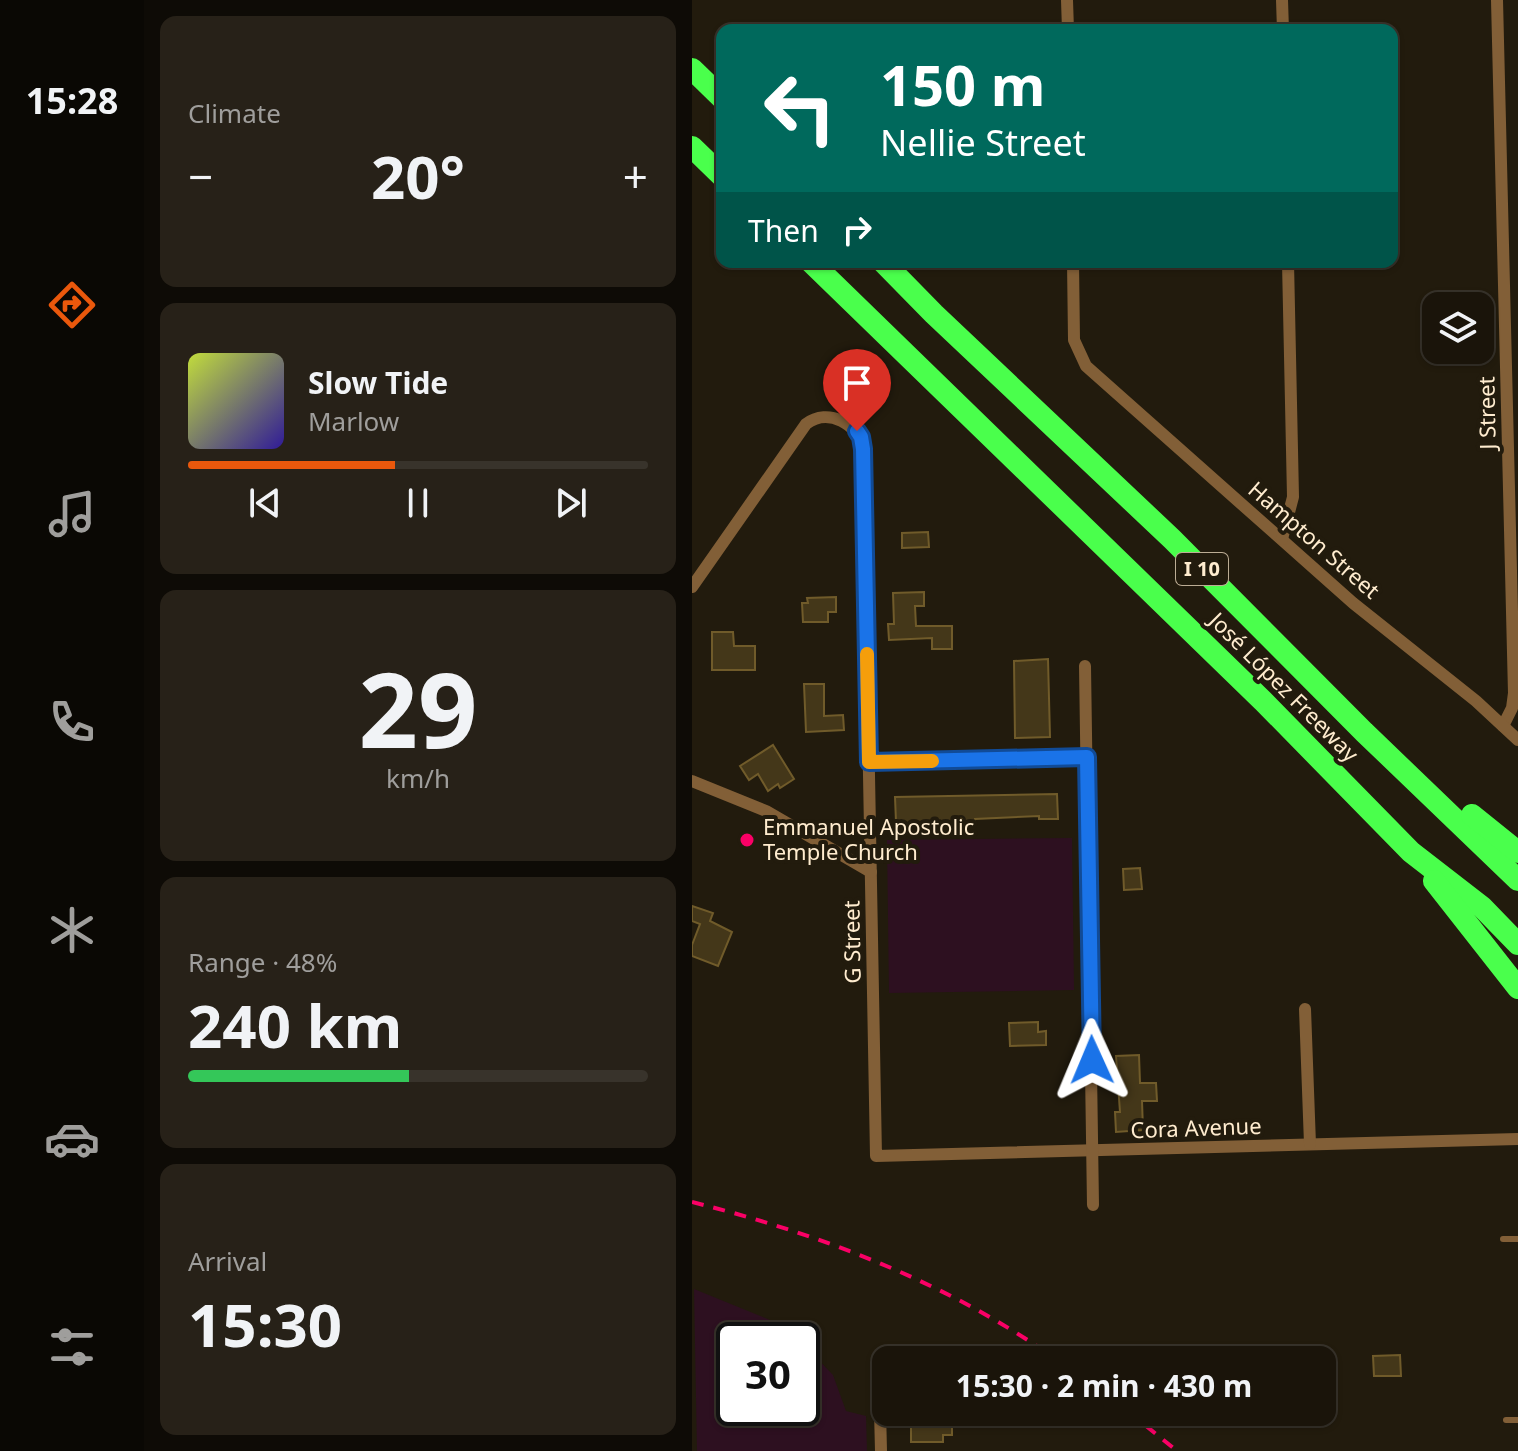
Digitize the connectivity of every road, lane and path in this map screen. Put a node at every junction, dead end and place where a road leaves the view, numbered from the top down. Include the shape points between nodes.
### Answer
1 (1067, 0) edge
2 (1282, 0) edge
3 (1497, 0) edge
4 (1068, 24) edge
5 (1283, 24) edge
6 (692, 69) edge
7 (716, 92) edge
8 (692, 147) edge
9 (716, 170) edge
10 (817, 268) edge
11 (889, 268) edge
12 (1073, 268) edge
13 (1288, 268) edge
14 (1282, 539) junction
15 (692, 587) edge
16 (1085, 666) dead end
17 (1503, 726) junction
18 (1518, 740) edge
19 (1376, 744) junction
20 (1087, 757) junction
21 (869, 762) junction
22 (692, 781) edge
23 (1411, 852) junction
24 (1518, 852) edge
25 (871, 872) junction
26 (1518, 880) edge
27 (1518, 944) edge
28 (1518, 988) edge
29 (1305, 1009) dead end
30 (1518, 1139) edge
31 (1310, 1144) junction
32 (1093, 1151) junction
33 (876, 1156) joint
34 (1093, 1205) dead end
35 (1503, 1239) dead end
36 (1518, 1239) edge
37 (1506, 1420) dead end
38 (1518, 1420) edge
39 (880, 1426) edge
40 (881, 1451) edge

1 - 4 street
2 - 5 street
3 - 17 street, J Street via 1514,693
6 - 7 highway
8 - 9 highway
10 - 23 highway, José López Freeway / I 10
11 - 19 highway, José López Freeway / I 10 via 1172,539
12 - 14 street, Hampton Street via 1074,340 1086,366
13 - 14 street via 1293,497
14 - 17 street, Hampton Street
15 - 21 street, G Street via 806,424 834,416 857,431 863,449
16 - 20 street
17 - 18 street, Hampton Street
19 - 24 highway
19 - 26 highway, José López Freeway / I 10
20 - 21 street
20 - 32 street
21 - 25 street, G Street
22 - 25 street via 766,811
23 - 27 highway, José López Freeway / I 10 via 1482,907
23 - 28 highway
25 - 33 street, G Street
29 - 31 street
30 - 31 street, Cora Avenue
31 - 32 street, Cora Avenue
32 - 33 street, Cora Avenue
32 - 34 street
35 - 36 lane
37 - 38 lane
39 - 40 street

